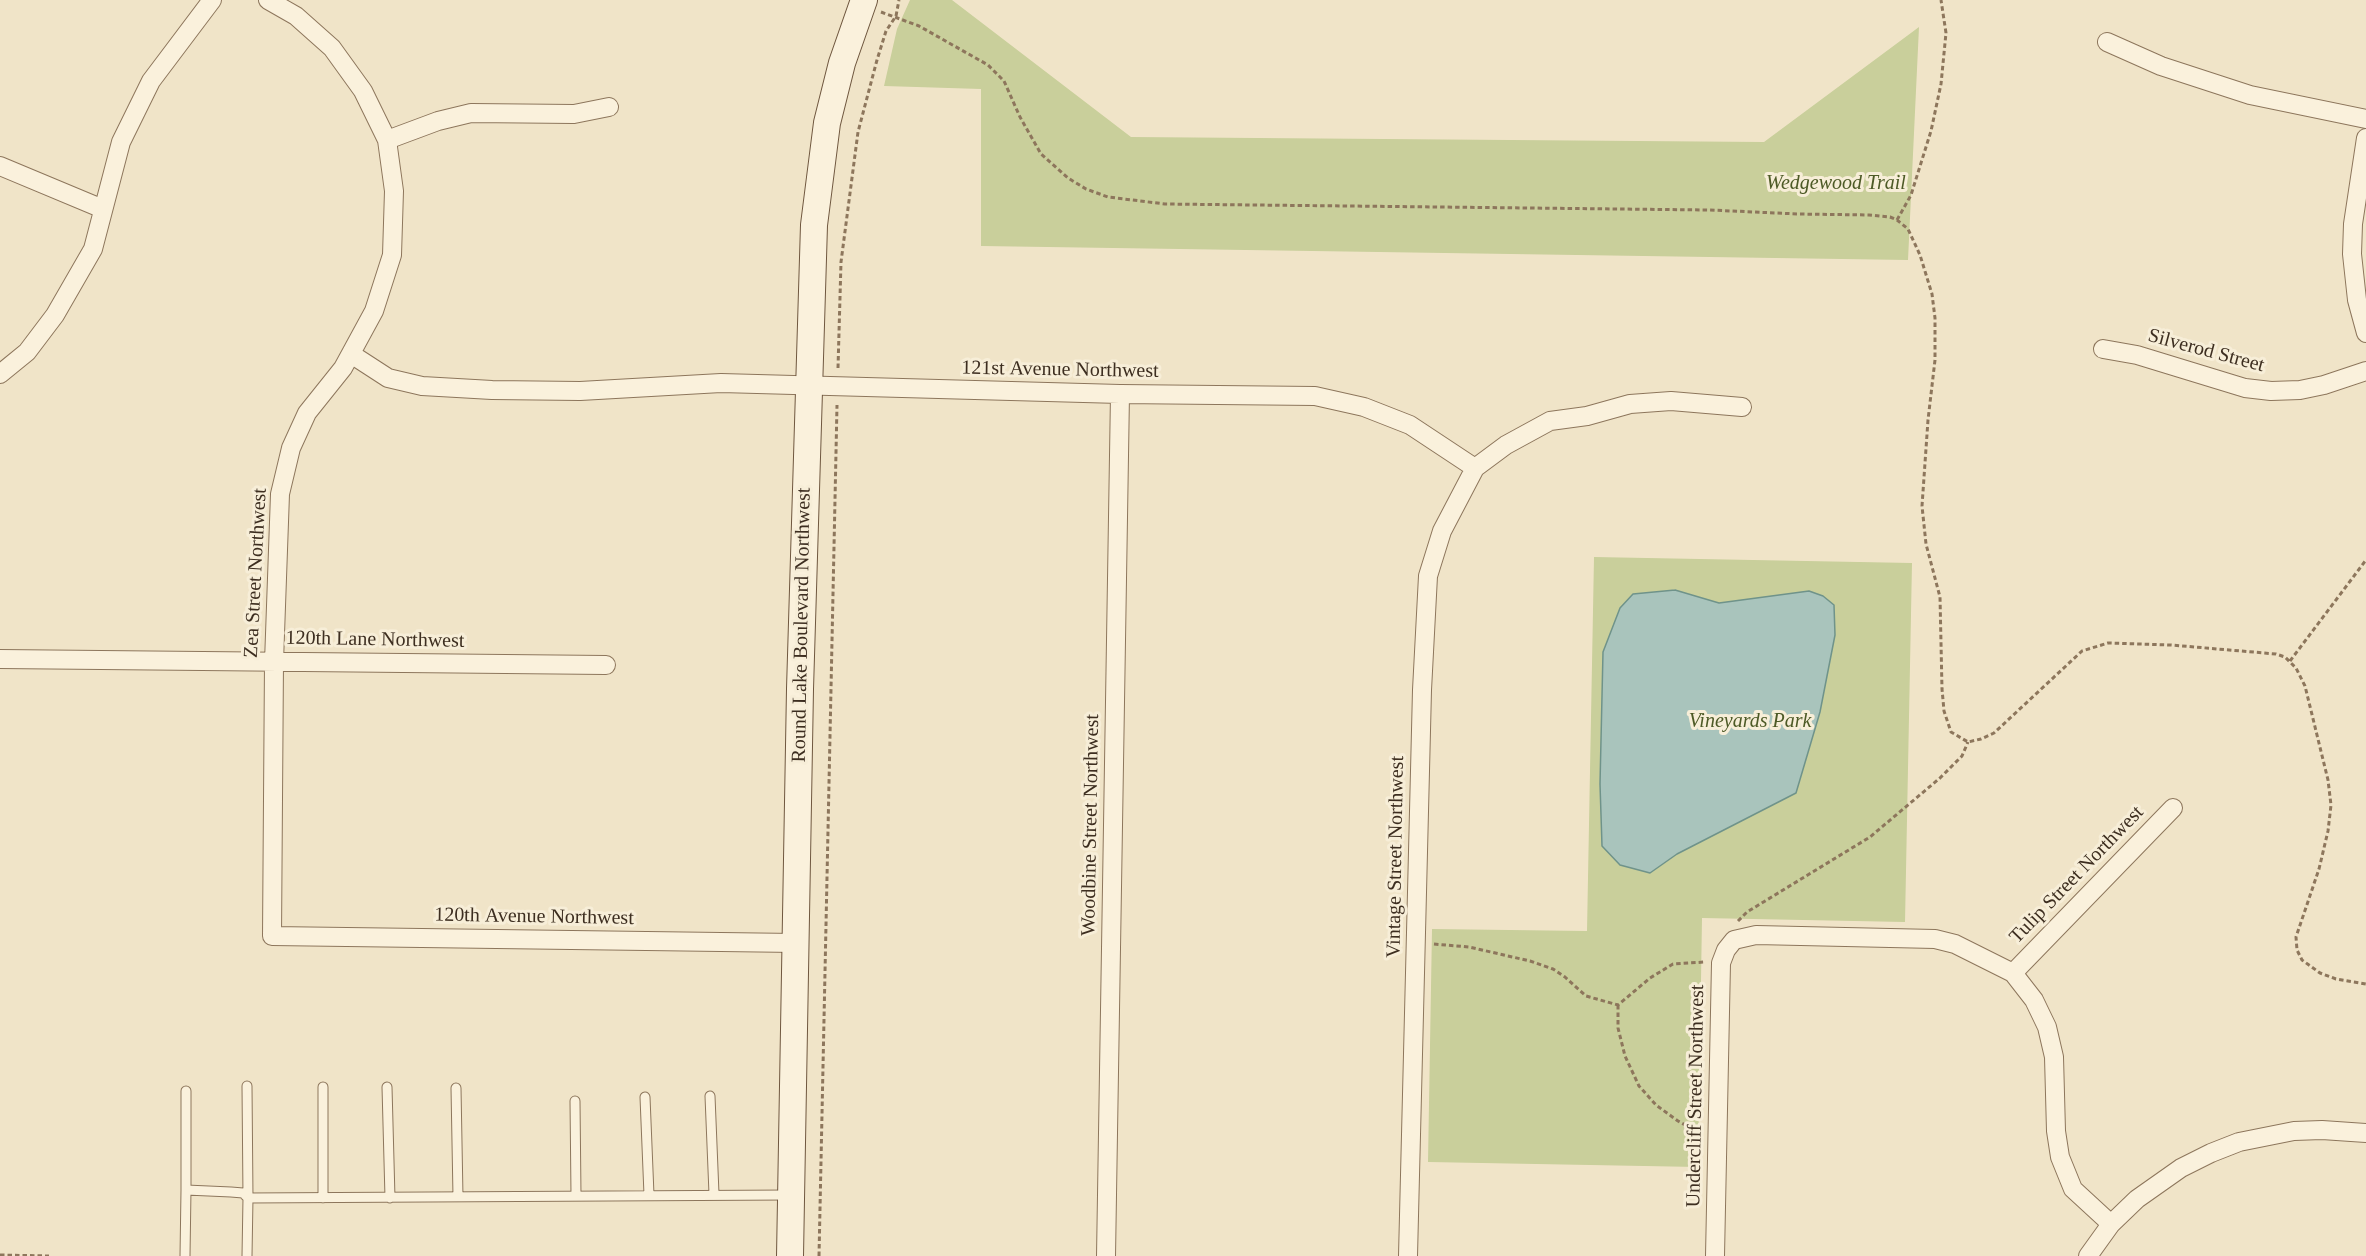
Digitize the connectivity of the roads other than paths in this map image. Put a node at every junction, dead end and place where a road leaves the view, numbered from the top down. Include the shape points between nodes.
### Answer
1 (212, 0) edge
2 (268, 0) edge
3 (864, 0) edge
4 (2107, 42) dead end
5 (609, 107) dead end
6 (2366, 119) edge
7 (2366, 138) edge
8 (387, 140) junction
9 (0, 166) edge
10 (103, 209) junction
11 (2366, 333) edge
12 (2103, 349) dead end
13 (351, 354) junction
14 (2366, 371) edge
15 (0, 374) edge
16 (808, 385) junction
17 (1120, 394) junction
18 (1742, 407) dead end
19 (1475, 468) junction
20 (0, 659) edge
21 (274, 662) junction
22 (606, 665) dead end
23 (2173, 808) dead end
24 (272, 936) joint
25 (796, 943) junction
26 (2013, 973) junction
27 (247, 1086) dead end
28 (322, 1087) dead end
29 (387, 1087) dead end
30 (456, 1088) dead end
31 (186, 1091) dead end
32 (710, 1096) dead end
33 (645, 1097) dead end
34 (575, 1101) dead end
35 (2366, 1133) edge
36 (186, 1191) junction
37 (714, 1194) junction
38 (649, 1195) junction
39 (792, 1195) junction
40 (576, 1196) junction
41 (458, 1197) junction
42 (248, 1198) junction
43 (323, 1198) junction
44 (390, 1198) junction
45 (2111, 1224) junction
46 (185, 1256) edge
47 (247, 1256) edge
48 (790, 1256) edge
49 (1106, 1256) edge
50 (1408, 1256) edge
51 (1715, 1256) edge
52 (2088, 1256) edge

1 - 10 street via 151,81 121,142
2 - 8 street, Zea Street Northwest via 296,16 332,48 363,91
3 - 16 main road, Round Lake Boulevard Northwest via 842,63 820,168
4 - 6 street via 2161,66 2250,95
5 - 8 street via 574,114 471,113
7 - 11 street via 2352,254 2357,300
8 - 13 street, Zea Street Northwest via 394,191 392,255 374,311
9 - 10 street
10 - 15 street via 93,249 55,315 27,352
12 - 14 street, Silverod Street via 2145,357 2245,388 2271,391 2324,385
13 - 16 street, 121st Avenue Northwest via 388,378 422,386 536,392 687,384
13 - 21 street, Zea Street Northwest via 308,413 291,448 280,494
16 - 17 street, 121st Avenue Northwest
16 - 25 main road, Round Lake Boulevard Northwest
17 - 19 street, 121st Avenue Northwest via 1315,396 1364,407 1410,425
17 - 49 street, Woodbine Street Northwest
18 - 19 street via 1671,401 1550,421
19 - 50 street, Vintage Street Northwest via 1442,531 1428,576
20 - 21 street, 120th Lane Northwest
21 - 22 street, 120th Lane Northwest
21 - 24 street, Zea Street Northwest
23 - 26 street, Tulip Street Northwest
24 - 25 street, 120th Avenue Northwest
25 - 39 main road, Round Lake Boulevard Northwest
26 - 45 street via 2034,1000 2047,1027 2054,1057 2055,1131 2060,1157 2073,1189
26 - 51 street, Undercliff Street Northwest via 1955,944 1935,939 1756,935 1734,939 1721,963
27 - 42 lane
28 - 43 lane
29 - 44 lane
30 - 41 lane
31 - 36 lane
32 - 37 lane
33 - 38 lane
34 - 40 lane
35 - 45 street via 2294,1131 2239,1142 2156,1184
36 - 42 lane via 243,1193
36 - 46 lane
37 - 38 lane
37 - 39 lane
38 - 40 lane
39 - 48 main road, Round Lake Boulevard Northwest
40 - 41 lane
41 - 44 lane
42 - 43 lane
42 - 47 lane
43 - 44 lane
45 - 52 street

